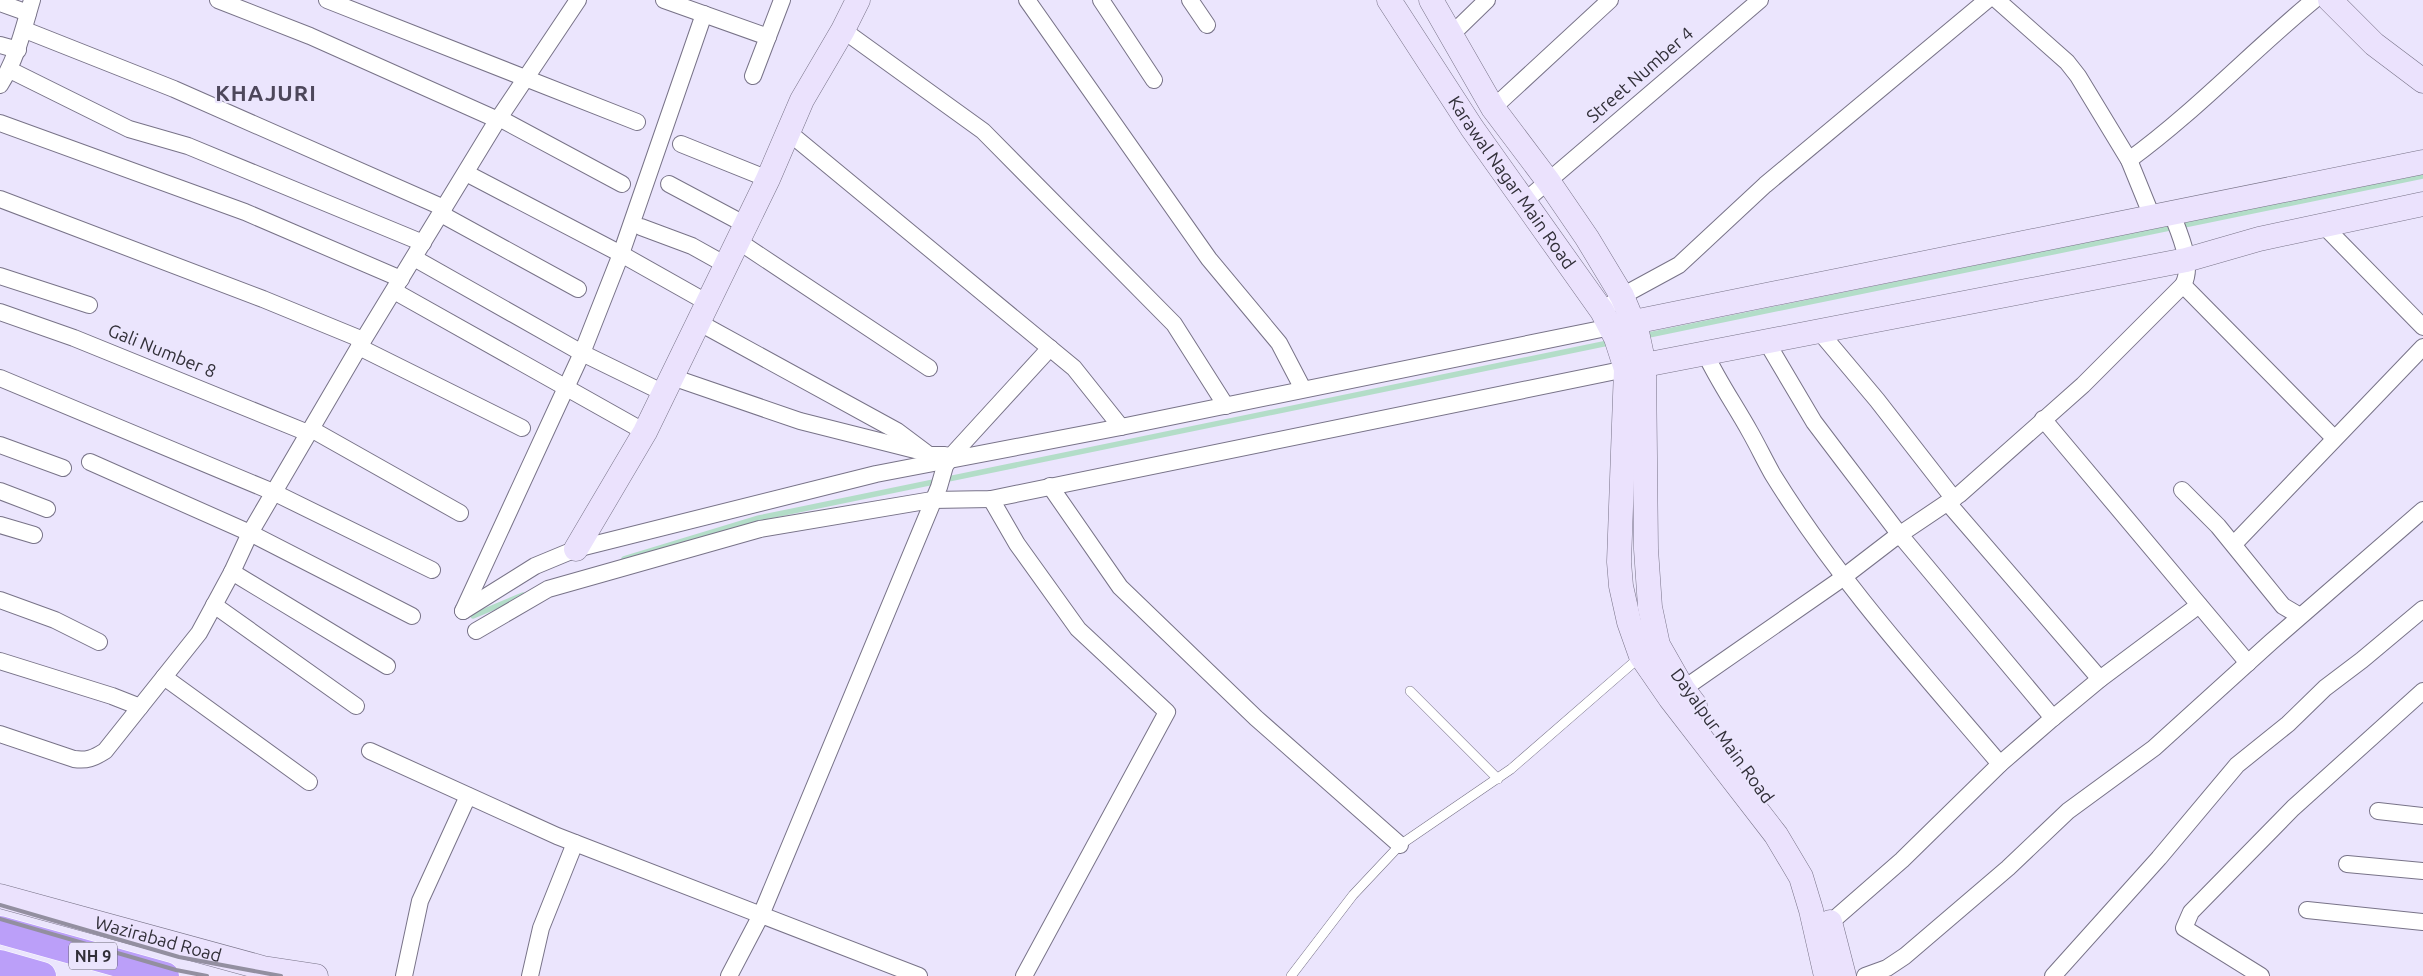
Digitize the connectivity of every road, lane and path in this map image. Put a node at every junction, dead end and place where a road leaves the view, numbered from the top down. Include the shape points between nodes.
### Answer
1 (218, 0) edge
2 (327, 0) edge
3 (578, 0) edge
4 (664, 0) edge
5 (782, 0) edge
6 (858, 0) edge
7 (1027, 0) edge
8 (1101, 0) edge
9 (1190, 0) edge
10 (1389, 0) edge
11 (1431, 0) edge
12 (1488, 0) edge
13 (1610, 0) edge
14 (1760, 0) edge
15 (1987, 0) edge
16 (1997, 0) edge
17 (2314, 0) edge
18 (2330, 0) edge
19 (0, 3) edge
20 (30, 6) edge
21 (704, 14) junction
22 (1207, 25) dead end
23 (25, 30) junction
24 (843, 30) junction
25 (1451, 35) junction
26 (768, 37) junction
27 (0, 45) edge
28 (18, 50) junction
29 (10, 70) junction
30 (753, 76) dead end
31 (526, 78) junction
32 (1154, 80) dead end
33 (2423, 81) edge
34 (0, 86) edge
35 (1494, 108) junction
36 (499, 119) junction
37 (638, 122) dead end
38 (0, 123) edge
39 (787, 131) junction
40 (681, 144) dead end
41 (2129, 160) junction
42 (2423, 162) edge
43 (466, 172) junction
44 (768, 179) junction
45 (1548, 181) junction
46 (622, 184) dead end
47 (669, 184) dead end
48 (0, 199) edge
49 (1525, 201) junction
50 (2423, 204) edge
51 (443, 211) junction
52 (2167, 218) junction
53 (2323, 225) junction
54 (641, 227) dead end
55 (742, 233) junction
56 (423, 243) junction
57 (2184, 253) junction
58 (621, 254) junction
59 (414, 258) junction
60 (726, 265) junction
61 (0, 276) edge
62 (397, 285) junction
63 (2183, 285) junction
64 (578, 289) dead end
65 (1622, 296) junction
66 (88, 306) dead end
67 (0, 312) edge
68 (703, 312) junction
69 (1620, 326) junction
70 (2423, 327) edge
71 (1819, 331) junction
72 (1766, 341) junction
73 (361, 344) junction
74 (2423, 346) edge
75 (1050, 348) junction
76 (582, 353) junction
77 (1705, 353) junction
78 (1635, 364) junction
79 (929, 368) dead end
80 (0, 378) edge
81 (668, 385) junction
82 (566, 388) junction
83 (1303, 388) junction
84 (1226, 406) junction
85 (2043, 419) junction
86 (1121, 427) junction
87 (522, 428) dead end
88 (309, 431) junction
89 (645, 432) junction
90 (2334, 438) junction
91 (0, 445) edge
92 (924, 452) junction
93 (948, 460) junction
94 (90, 462) dead end
95 (63, 468) dead end
96 (1050, 486) junction
97 (2182, 490) dead end
98 (0, 491) edge
99 (273, 492) junction
100 (935, 494) junction
101 (991, 499) junction
102 (1951, 501) junction
103 (47, 509) dead end
104 (2423, 510) edge
105 (460, 513) dead end
106 (0, 524) edge
107 (250, 533) junction
108 (1900, 534) junction
109 (34, 535) dead end
110 (2234, 544) junction
111 (576, 549) junction
112 (432, 570) dead end
113 (232, 572) junction
114 (1844, 577) junction
115 (0, 600) edge
116 (214, 605) junction
117 (2199, 605) junction
118 (2423, 609) edge
119 (412, 616) dead end
120 (2300, 616) junction
121 (476, 631) dead end
122 (99, 642) dead end
123 (1641, 656) junction
124 (0, 661) edge
125 (2248, 663) junction
126 (387, 666) dead end
127 (164, 677) junction
128 (2100, 679) junction
129 (1410, 691) dead end
130 (2423, 691) edge
131 (1677, 694) junction
132 (356, 706) dead end
133 (140, 708) junction
134 (2054, 718) junction
135 (0, 734) edge
136 (370, 752) dead end
137 (2000, 764) junction
138 (1498, 779) junction
139 (308, 782) dead end
140 (468, 796) junction
141 (2378, 811) dead end
142 (2423, 816) edge
143 (574, 843) junction
144 (1400, 845) junction
145 (2347, 864) dead end
146 (2423, 871) edge
147 (0, 896) edge
148 (2307, 910) dead end
149 (761, 915) junction
150 (1830, 922) junction
151 (2423, 922) edge
152 (0, 930) edge
153 (4, 965) edge
154 (42, 976) edge
155 (165, 976) edge
156 (316, 976) edge
157 (404, 976) edge
158 (530, 976) edge
159 (729, 976) edge
160 (919, 976) edge
161 (1024, 976) edge
162 (1291, 976) edge
163 (1826, 976) edge
164 (1844, 976) edge
165 (1865, 976) edge
166 (2054, 976) edge
167 (2261, 976) edge

1 - 36 street via 310,36
2 - 31 street
3 - 31 street
4 - 21 street
5 - 26 street
6 - 24 street
7 - 83 street via 1209,259 1280,342
8 - 32 street
9 - 22 street
10 - 49 street, Karawal Nagar Main Road via 1472,128
11 - 25 street, Karawal Nagar Main Road
12 - 25 street
13 - 35 street
14 - 45 street, Street Number 4
15 - 65 street via 1765,185 1679,265
16 - 41 street via 2078,76
17 - 41 street via 2269,37 2190,112
18 - 33 street via 2374,44
19 - 20 street
20 - 23 street
21 - 26 street
21 - 58 street
23 - 28 street
23 - 51 street via 174,89
24 - 39 street
24 - 84 street via 983,131 1174,324
25 - 35 street, Karawal Nagar Main Road
26 - 30 street
27 - 28 street
28 - 29 street
29 - 34 street
29 - 56 street via 129,129 188,146
31 - 36 street
31 - 37 street
35 - 45 street, Karawal Nagar Main Road
36 - 43 street
36 - 46 street
38 - 62 street via 245,212
39 - 44 street
39 - 75 street
40 - 44 street
41 - 52 street
42 - 52 street
43 - 51 street
43 - 58 street
44 - 55 street
45 - 49 street, Street Number 4
45 - 65 street, Karawal Nagar Main Road
47 - 55 street
48 - 73 street via 263,299
49 - 69 street, Karawal Nagar Main Road via 1584,288
50 - 53 street
51 - 56 street
51 - 64 street
52 - 57 street
52 - 69 street
53 - 57 street
53 - 70 street
54 - 60 street via 692,246
55 - 60 street
55 - 79 street
56 - 59 street
57 - 63 street via 2187,277
57 - 71 street
58 - 68 street
58 - 76 street
59 - 62 street
59 - 76 street
60 - 68 street
61 - 66 street
62 - 73 street
62 - 82 street
63 - 85 street
63 - 90 street
65 - 69 street, Karawal Nagar Main Road
67 - 88 street, Gali Number 8
68 - 81 street
68 - 92 street via 897,431
69 - 78 street, Karawal Nagar Main Road
69 - 83 street
71 - 72 street
71 - 102 street via 1877,400
72 - 77 street
72 - 108 street via 1814,422
73 - 87 street
73 - 88 street
74 - 90 street
75 - 86 street via 1074,368
75 - 93 street
76 - 81 street
76 - 82 street
77 - 78 street
77 - 114 street via 1773,475
78 - 96 street
78 - 123 street, Dayalpur Main Road via 1619,562 1630,622
78 - 131 street, Dayalpur Main Road via 1646,578 1658,645
80 - 99 street
81 - 89 street
81 - 92 street
82 - 89 street
82 - 111 street via 463,611 535,566
83 - 84 street
84 - 86 street
85 - 102 street
85 - 117 street
86 - 93 street
88 - 99 street
88 - 105 street, Gali Number 8
89 - 111 street
90 - 110 street
91 - 95 street
92 - 93 street via 928,456
93 - 100 street
93 - 111 street via 876,474
94 - 107 street
96 - 101 street
96 - 144 street via 1120,587 1256,718
97 - 110 street
98 - 103 street
99 - 107 street
99 - 112 street
100 - 101 street
100 - 121 street via 760,530 548,589
100 - 149 street
101 - 161 street via 1017,544 1078,630 1167,712
102 - 108 street
102 - 128 street
104 - 120 street
106 - 109 street
107 - 113 street
107 - 119 street
108 - 114 street
108 - 134 street
110 - 120 street via 2283,606
113 - 116 street
113 - 126 street
114 - 131 street
114 - 137 street via 1882,627
115 - 122 street via 55,620
116 - 127 street via 199,633
116 - 132 street
117 - 125 street
117 - 128 street
118 - 166 street via 2237,765
120 - 125 street
123 - 131 street, Dayalpur Main Road
123 - 138 lane
124 - 133 street
125 - 165 street via 2154,748 2068,811 2008,868 1905,956 1887,968
127 - 133 street
127 - 139 street
128 - 134 street
129 - 138 lane
130 - 167 street via 2293,808 2191,912 2184,928
131 - 150 street, Dayalpur Main Road via 1789,826 1815,871
131 - 163 street, Dayalpur Main Road via 1776,835 1800,877
133 - 135 street via 105,751 85,761
134 - 137 street
136 - 140 street
137 - 150 street via 1902,860
138 - 144 lane
140 - 143 street
140 - 157 street via 420,901
141 - 142 street
143 - 149 street
143 - 158 street via 541,928
144 - 162 lane via 1353,895
145 - 146 street
147 - 156 street, Wazirabad Road via 263,968
148 - 151 street
149 - 159 street
149 - 160 street
150 - 164 street, Dayalpur Main Road
152 - 155 highway, Wazirabad Road / NH 9
153 - 154 highway

